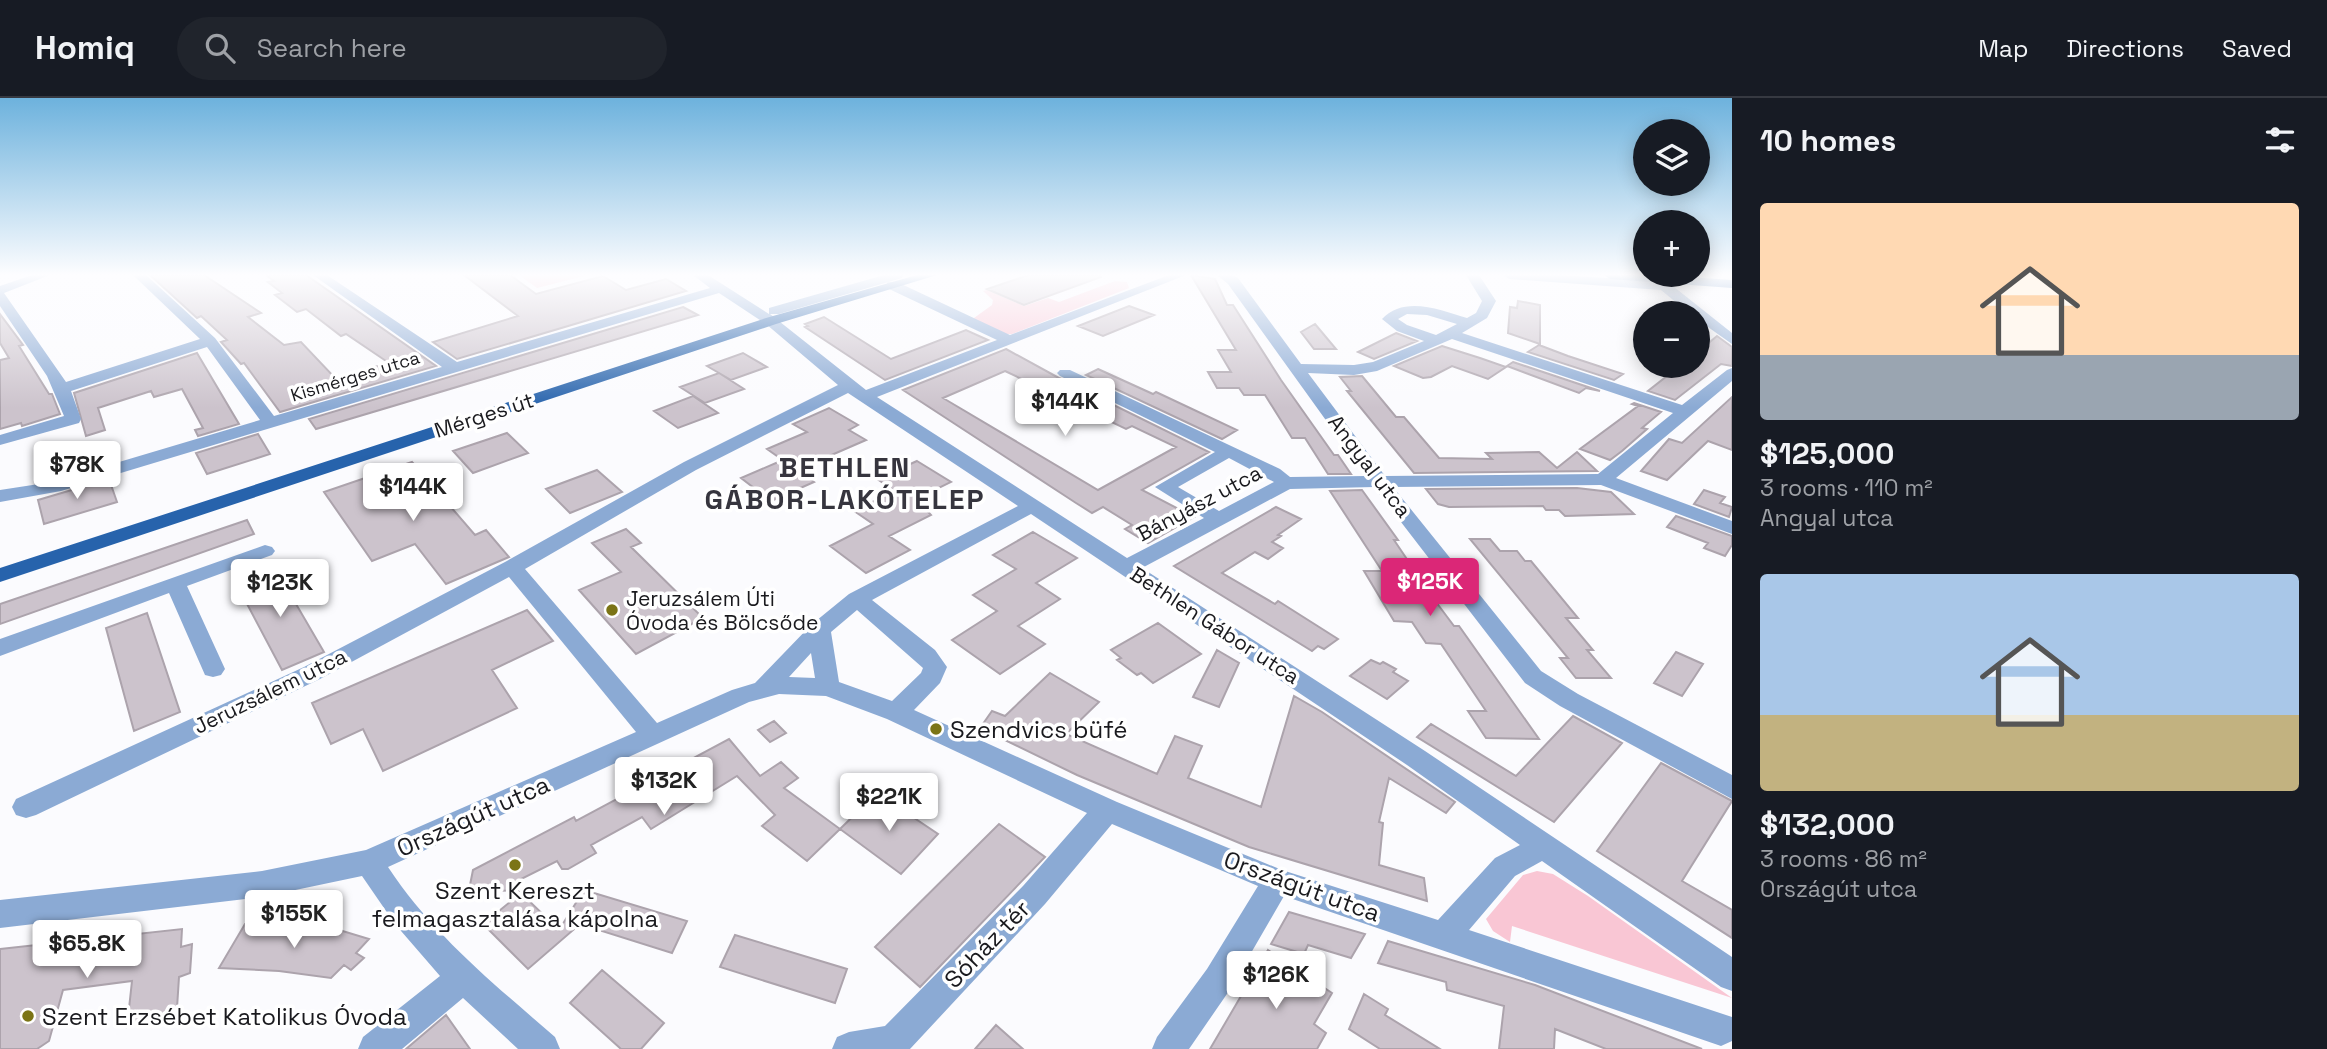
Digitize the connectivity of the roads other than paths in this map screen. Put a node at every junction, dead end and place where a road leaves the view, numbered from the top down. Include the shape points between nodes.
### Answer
1 (16, 319) edge
2 (187, 319) edge
3 (384, 319) edge
4 (615, 319) edge
5 (763, 319) edge
6 (777, 319) edge
7 (969, 319) edge
8 (1063, 319) edge
9 (1261, 319) edge
10 (1390, 319) edge
11 (1452, 319) edge
12 (1474, 319) edge
13 (1468, 323) junction
14 (1710, 324) edge
15 (1444, 337) junction
16 (1008, 340) junction
17 (1732, 340) edge
18 (210, 341) junction
19 (453, 366) junction
20 (1297, 369) junction
21 (1065, 373) dead end
22 (1732, 373) edge
23 (62, 389) junction
24 (857, 391) junction
25 (1685, 412) junction
26 (270, 422) junction
27 (0, 440) edge
28 (1228, 452) junction
29 (1603, 479) junction
30 (1378, 480) junction
31 (1286, 482) junction
32 (0, 496) edge
33 (1034, 505) junction
34 (1217, 518) junction
35 (1732, 527) edge
36 (265, 551) dead end
37 (512, 567) junction
38 (1127, 567) junction
39 (0, 575) edge
40 (175, 583) junction
41 (858, 599) junction
42 (820, 630) junction
43 (0, 648) edge
44 (213, 669) dead end
45 (828, 687) junction
46 (764, 688) junction
47 (896, 712) junction
48 (654, 736) junction
49 (1732, 788) edge
50 (26, 807) dead end
51 (1107, 810) junction
52 (1544, 846) junction
53 (369, 862) junction
54 (1277, 881) junction
55 (0, 914) edge
56 (1445, 935) junction
57 (1732, 976) edge
58 (463, 978) junction
59 (1721, 1029) dead end
60 (374, 1049) edge
61 (543, 1049) edge
62 (849, 1049) edge
63 (1169, 1049) edge

1 - 23 street
2 - 18 street
3 - 19 street
4 - 19 street, Kismérges utca
5 - 39 main road, Mérges út
6 - 24 street, Bethlen Gábor utca
7 - 16 street
8 - 16 street, Jeruzsálem utca
9 - 20 street, Angyal utca
10 - 15 street via 1402,328
11 - 13 street
12 - 13 street
13 - 15 street
14 - 17 street
15 - 20 street via 1377,366
15 - 25 street
16 - 24 street, Jeruzsálem utca
18 - 23 street
18 - 26 street
19 - 26 street, Kismérges utca
20 - 30 street, Angyal utca
21 - 28 street
22 - 25 street
23 - 27 street via 73,419
24 - 33 street, Bethlen Gábor utca
24 - 37 street, Jeruzsálem utca via 690,466
25 - 29 street
26 - 32 street, Kismérges utca via 54,487
28 - 31 street
28 - 34 street via 1164,487
29 - 30 street, Bányász utca
29 - 35 street
30 - 31 street, Bányász utca
30 - 49 street, Angyal utca via 1533,677
31 - 34 street, Bányász utca
33 - 38 street, Bethlen Gábor utca
33 - 41 street, Országút utca
34 - 38 street, Bányász utca
36 - 40 street
37 - 48 street
37 - 50 street, Jeruzsálem utca via 312,673
38 - 52 street, Bethlen Gábor utca
40 - 43 street
40 - 44 street
41 - 42 street, Országút utca
41 - 47 street via 935,667 932,677
42 - 45 street
42 - 46 street, Országút utca
45 - 46 street, Országút utca
45 - 47 street, Országút utca
46 - 48 street, Országút utca
47 - 51 street, Országút utca
48 - 53 street, Országút utca
51 - 54 street, Országút utca
51 - 62 street, Sóház tér via 1034,895 894,1041
52 - 56 street via 1505,867
52 - 57 street, Bethlen Gábor utca
53 - 55 street, Országút utca via 262,884
53 - 58 street via 388,895
54 - 56 street, Országút utca
54 - 63 street via 1218,980
56 - 59 street, Országút utca
58 - 60 street
58 - 61 street

